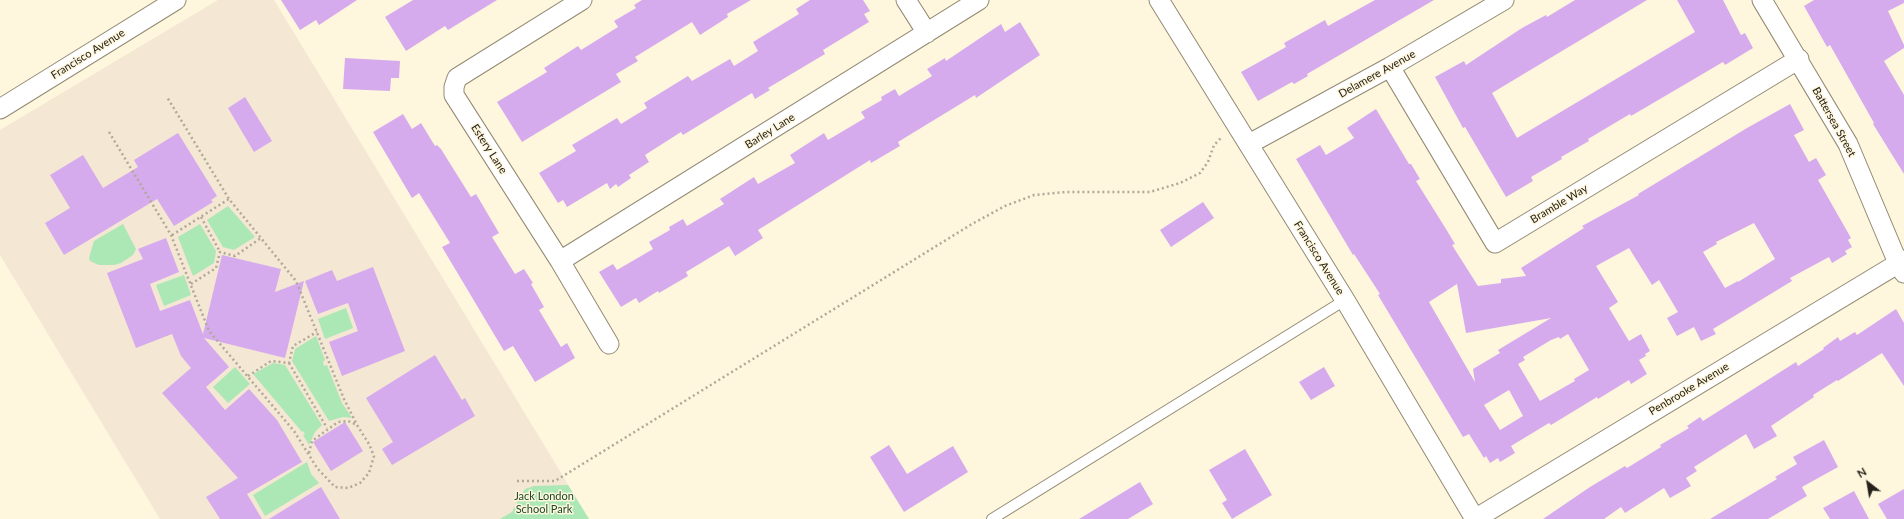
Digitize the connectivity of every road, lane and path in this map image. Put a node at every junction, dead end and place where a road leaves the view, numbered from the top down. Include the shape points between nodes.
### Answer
1 (176, 0) edge
2 (906, 0) edge
3 (979, 0) edge
4 (1159, 0) edge
5 (1504, 0) edge
6 (1762, 0) edge
7 (571, 3) edge
8 (926, 33) junction
9 (1798, 59) junction
10 (1390, 67) junction
11 (167, 97) dead end
12 (0, 109) edge
13 (1239, 128) junction
14 (109, 132) dead end
15 (1249, 144) junction
16 (229, 199) junction
17 (200, 217) junction
18 (171, 235) junction
19 (260, 238) junction
20 (220, 252) junction
21 (560, 261) junction
22 (1902, 265) edge
23 (191, 284) junction
24 (1345, 300) junction
25 (317, 332) junction
26 (609, 344) dead end
27 (289, 363) junction
28 (248, 376) junction
29 (357, 425) junction
30 (327, 428) junction
31 (309, 454) junction
32 (517, 481) dead end
33 (992, 519) edge
34 (1475, 519) edge

1 - 12 street, Francisco Avenue
2 - 8 street
3 - 8 street, Barley Lane
4 - 13 street, Francisco Avenue
5 - 10 street, Delamere Avenue
6 - 9 street, Battersea Street
7 - 21 street, Estery Lane via 457,78 454,86 454,95
8 - 21 street, Barley Lane
9 - 10 street, Bramble Way via 1495,243
9 - 22 street, Battersea Street via 1848,144
10 - 15 street, Delamere Avenue
11 - 16 path
13 - 15 street, Francisco Avenue
13 - 32 path via 1219,138 1200,173 1180,183 1150,192 1066,192 1034,196 1005,206 555,481
14 - 18 path
15 - 24 street, Francisco Avenue
16 - 17 path
16 - 19 path
17 - 18 path
17 - 20 path
18 - 23 path
19 - 20 path via 236,256
19 - 25 path via 296,281
20 - 23 path via 216,268
21 - 26 street, Estery Lane
22 - 34 street, Penbrooke Avenue
23 - 28 path via 209,331
24 - 33 lane
24 - 34 street, Francisco Avenue
25 - 27 path via 293,346
25 - 29 path
27 - 28 path via 272,361
27 - 30 path
28 - 31 path via 294,431
29 - 30 path via 348,421 338,422
29 - 31 path via 374,456 369,473 360,483 348,488 335,487 317,468
30 - 31 path via 312,441

